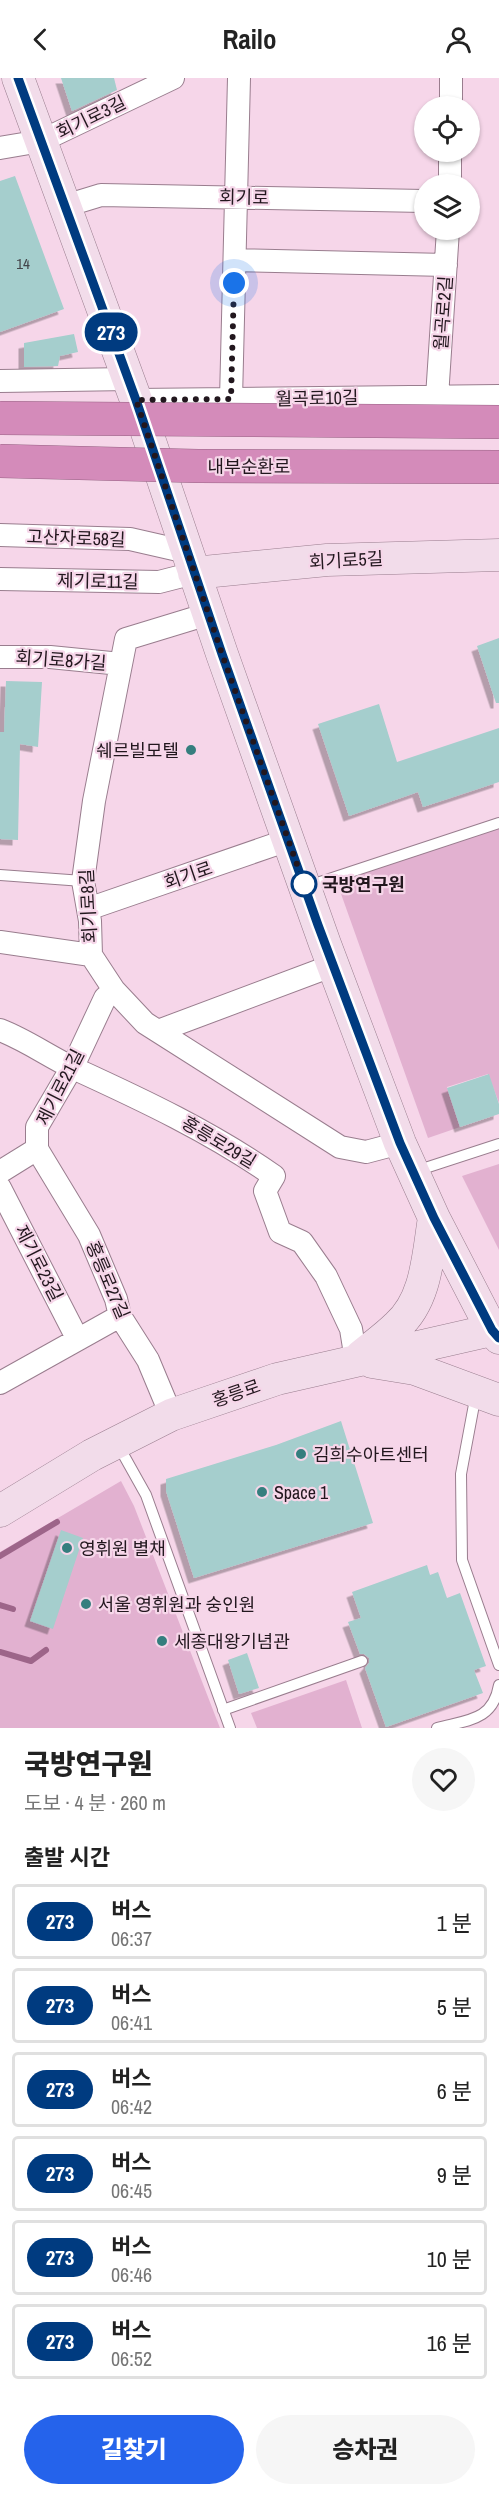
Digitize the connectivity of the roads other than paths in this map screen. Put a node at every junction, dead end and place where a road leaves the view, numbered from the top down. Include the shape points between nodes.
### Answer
1 (18, 78) edge
2 (173, 78) edge
3 (239, 78) edge
4 (451, 78) edge
5 (451, 96) edge
6 (41, 141) junction
7 (0, 148) edge
8 (236, 196) junction
9 (414, 201) edge
10 (65, 206) junction
11 (447, 240) edge
12 (235, 260) junction
13 (446, 265) junction
14 (0, 381) edge
15 (132, 389) junction
16 (499, 396) edge
17 (437, 397) junction
18 (231, 399) junction
19 (0, 418) edge
20 (499, 422) edge
21 (0, 461) edge
22 (499, 467) edge
23 (0, 535) edge
24 (499, 555) edge
25 (190, 562) junction
26 (0, 579) edge
27 (208, 614) junction
28 (0, 657) edge
29 (121, 664) junction
30 (499, 823) edge
31 (288, 840) junction
32 (0, 875) edge
33 (83, 881) junction
34 (305, 887) junction
35 (88, 909) junction
36 (0, 942) edge
37 (91, 955) junction
38 (334, 965) junction
39 (114, 990) junction
40 (0, 1030) edge
41 (158, 1031) junction
42 (71, 1067) junction
43 (400, 1143) junction
44 (499, 1144) edge
45 (37, 1149) junction
46 (414, 1171) junction
47 (0, 1172) edge
48 (0, 1188) edge
49 (434, 1218) junction
50 (120, 1316) junction
51 (497, 1332) edge
52 (77, 1338) junction
53 (356, 1360) junction
54 (0, 1383) edge
55 (488, 1395) edge
56 (171, 1415) junction
57 (116, 1442) junction
58 (0, 1511) edge
59 (362, 1661) dead end
60 (499, 1665) edge
61 (499, 1685) edge
62 (223, 1710) junction
63 (230, 1728) edge
64 (437, 1728) edge

1 - 6 main road
2 - 6 street, 회기로3길
3 - 8 street
4 - 5 street
6 - 7 street, 회기로3길
6 - 10 main road
8 - 9 street, 회기로
8 - 10 street, 회기로 via 101,195
8 - 12 street
10 - 15 main road
11 - 13 street, 월곡로2길
12 - 13 street
12 - 18 street
13 - 17 street, 월곡로2길
14 - 15 street, 월곡로10길
15 - 18 street, 월곡로10길
15 - 25 main road, bridge
16 - 17 street, 월곡로10길
17 - 18 street, 월곡로10길
19 - 20 highway, bridge
21 - 22 highway, 내부순환로, bridge
23 - 25 street, 고산자로58길 via 130,539
24 - 25 main road, 회기로5길
25 - 26 street, 제기로11길 via 159,582
25 - 27 main road
27 - 29 street, 회기로8길 via 126,639
27 - 31 main road
28 - 29 street, 회기로8가길
29 - 33 street, 회기로8길
30 - 34 lane
31 - 34 main road
31 - 35 street, 회기로
32 - 33 lane
33 - 35 street, 회기로8길
34 - 38 main road
35 - 37 street, 회기로8길
36 - 37 street
37 - 39 street, 회기로8길
38 - 41 street
38 - 43 main road
39 - 41 street, 회기로8길 via 145,1023
39 - 42 street, 제기로21길 via 105,998
40 - 42 street, 홍릉로29길
41 - 43 street, 회기로8길 via 340,1147 366,1152
42 - 45 street, 제기로21길 via 37,1127
42 - 53 street, 홍릉로29길 via 165,1110 274,1176 265,1191 280,1232 302,1242 326,1276 351,1329
43 - 46 main road
44 - 46 lane
45 - 47 street, 제기로21길
45 - 50 street, 홍릉로27길 via 89,1235
46 - 49 main road
48 - 52 street, 제기로23길
49 - 51 main road
49 - 53 main road via 416,1302 398,1326
50 - 52 street
50 - 56 street, 홍릉로27길 via 148,1360
51 - 53 main road, 홍릉로
52 - 54 street
53 - 55 main road via 415,1369
53 - 56 main road, 홍릉로 via 277,1379
55 - 60 lane via 461,1474 462,1560
56 - 57 main road, 홍릉로
57 - 58 main road, 홍릉로
57 - 62 lane via 146,1495
59 - 62 lane
61 - 64 lane via 489,1710 479,1717
62 - 63 lane

